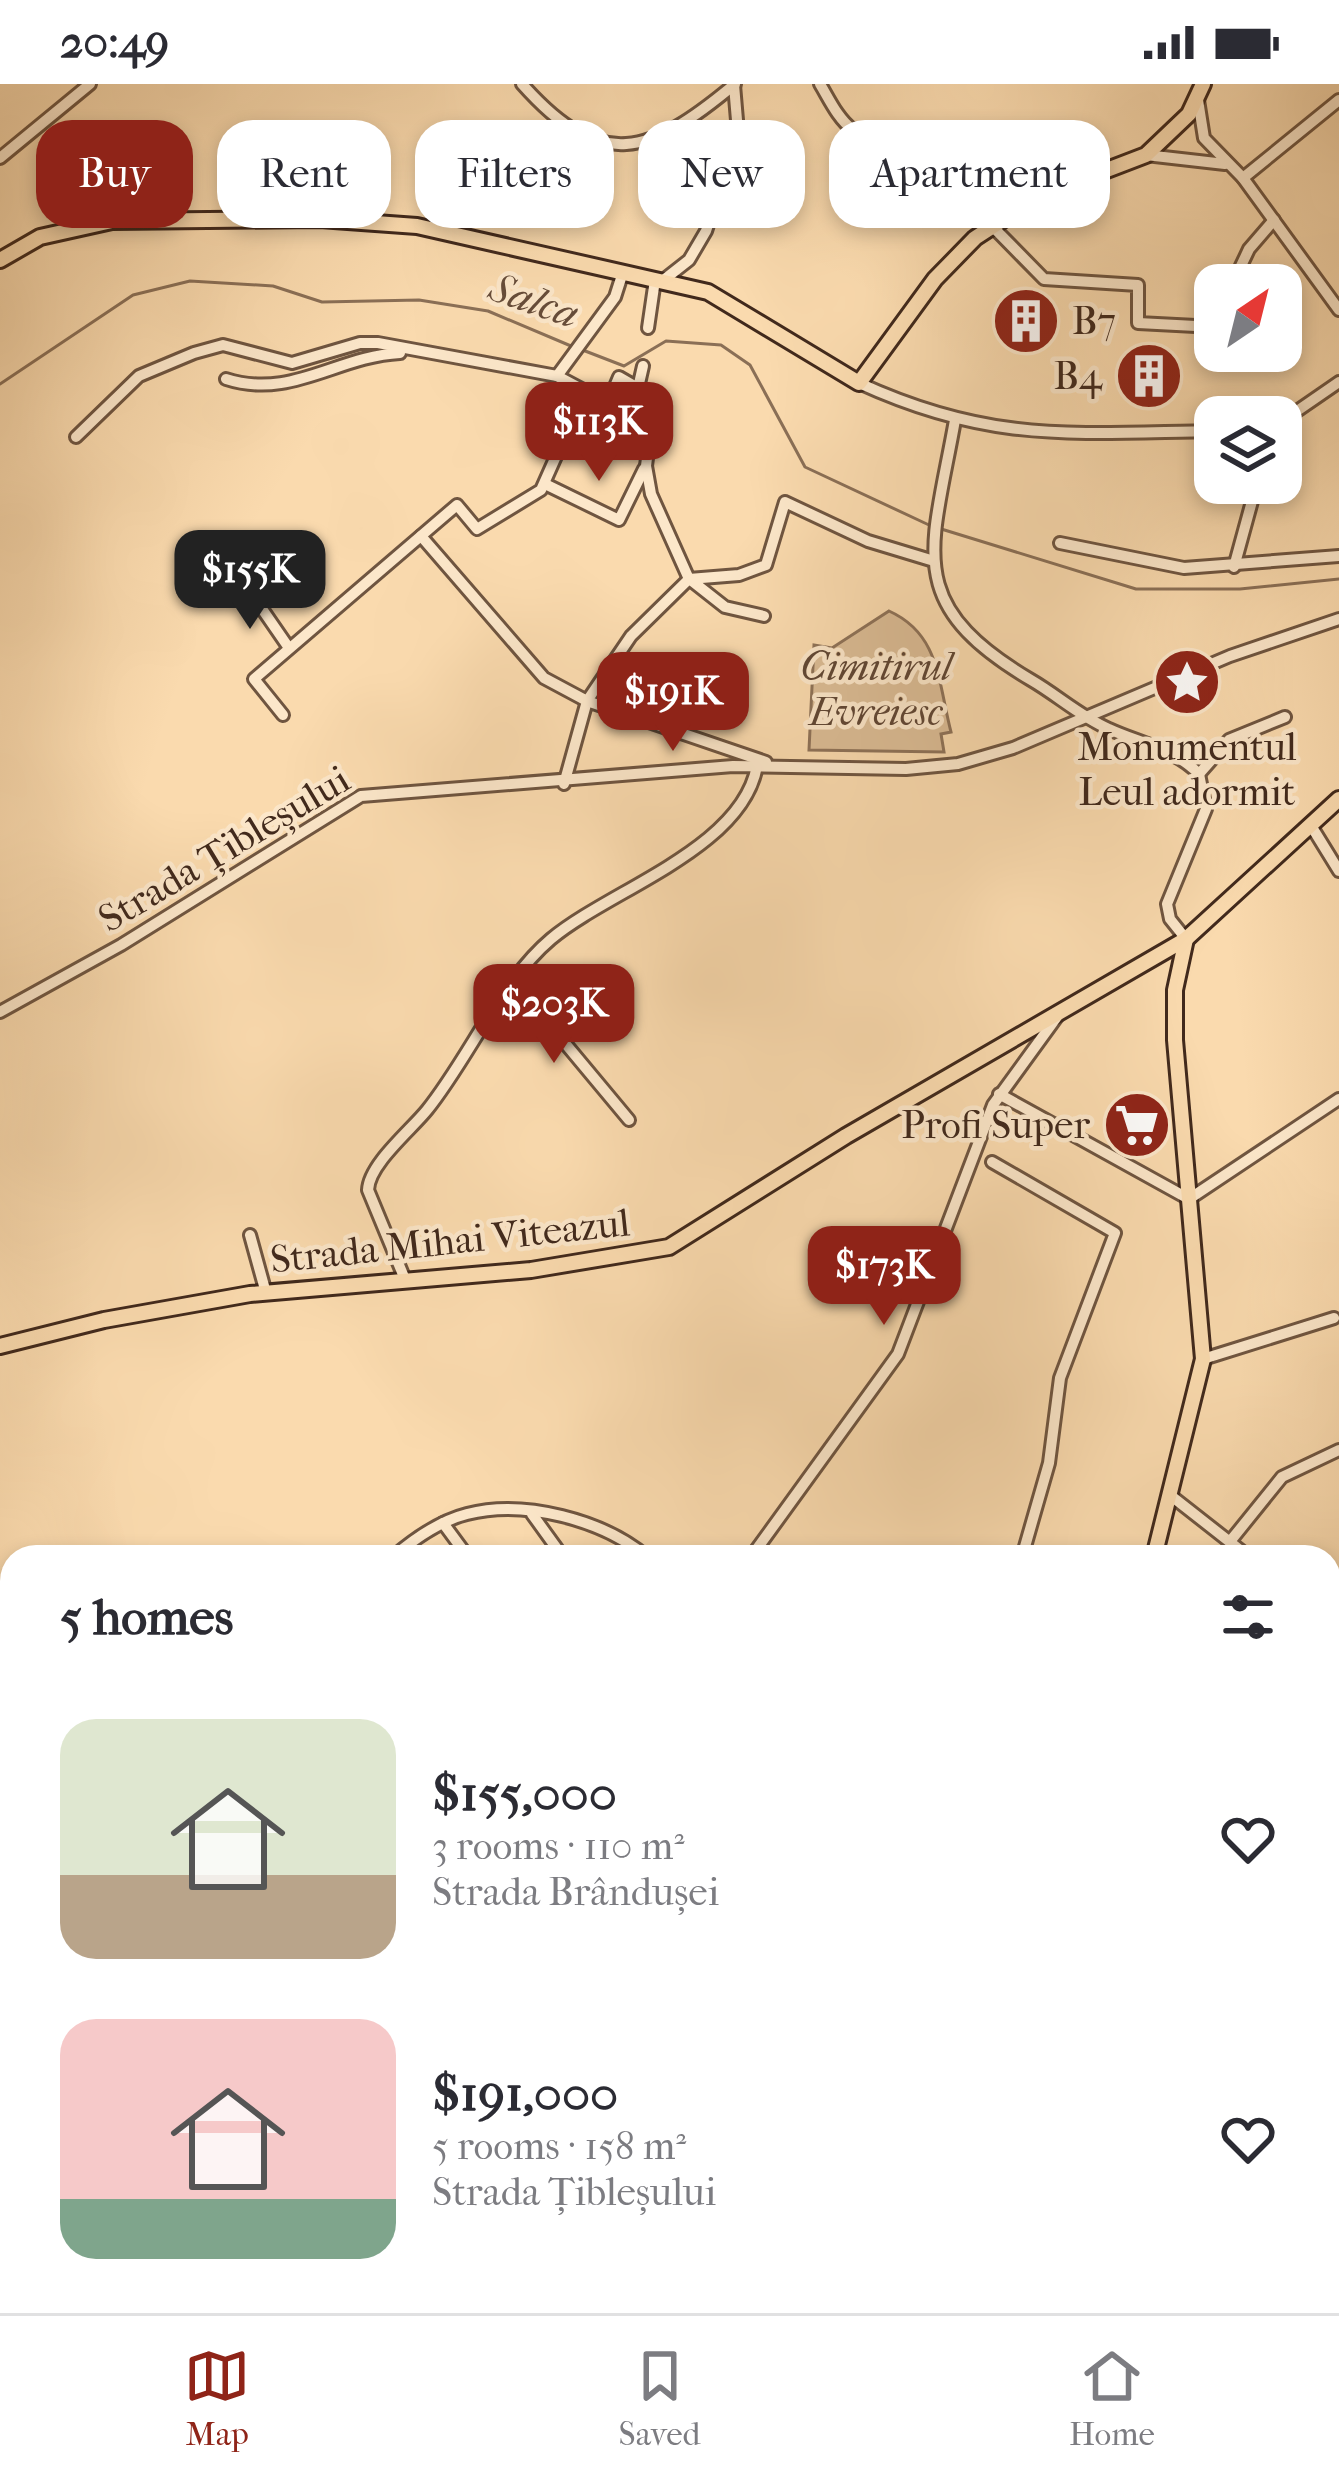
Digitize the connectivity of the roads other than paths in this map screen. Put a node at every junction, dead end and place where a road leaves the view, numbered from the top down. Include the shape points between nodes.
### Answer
1 (90, 84) edge
2 (522, 84) edge
3 (734, 84) edge
4 (820, 84) edge
5 (1201, 92) edge
6 (1339, 100) edge
7 (842, 120) edge
8 (1146, 155) junction
9 (0, 158) edge
10 (1225, 164) junction
11 (1110, 169) edge
12 (1244, 178) junction
13 (1274, 220) junction
14 (990, 228) edge
15 (994, 228) edge
16 (0, 260) edge
17 (1242, 264) edge
18 (623, 272) junction
19 (658, 281) junction
20 (1339, 310) edge
21 (1194, 326) edge
22 (648, 328) dead end
23 (421, 351) junction
24 (643, 366) dead end
25 (557, 376) junction
26 (226, 379) dead end
27 (1339, 382) edge
28 (859, 383) junction
29 (585, 391) junction
30 (608, 403) junction
31 (1302, 408) edge
32 (955, 420) junction
33 (1194, 430) edge
34 (76, 437) dead end
35 (646, 466) junction
36 (545, 484) junction
37 (1251, 504) edge
38 (421, 536) junction
39 (1060, 543) dead end
40 (1339, 556) edge
41 (934, 561) junction
42 (1234, 567) junction
43 (689, 579) junction
44 (249, 590) dead end
45 (764, 616) dead end
46 (1339, 619) edge
47 (289, 649) junction
48 (587, 701) junction
49 (284, 715) dead end
50 (1285, 717) dead end
51 (1089, 718) junction
52 (774, 765) junction
53 (757, 766) junction
54 (1199, 774) junction
55 (564, 784) junction
56 (1339, 799) edge
57 (1310, 824) junction
58 (1339, 871) edge
59 (1186, 939) junction
60 (514, 982) junction
61 (0, 1012) edge
62 (1061, 1012) junction
63 (999, 1094) junction
64 (1339, 1099) edge
65 (629, 1120) dead end
66 (992, 1162) dead end
67 (1189, 1199) junction
68 (250, 1235) dead end
69 (404, 1277) junction
70 (266, 1293) junction
71 (1334, 1318) dead end
72 (0, 1346) edge
73 (1203, 1359) junction
74 (1339, 1450) edge
75 (1170, 1495) junction
76 (532, 1514) junction
77 (443, 1523) junction
78 (1232, 1540) junction
79 (411, 1545) edge
80 (459, 1545) edge
81 (554, 1545) edge
82 (632, 1545) edge
83 (760, 1545) edge
84 (1025, 1545) edge
85 (1157, 1545) edge
86 (1237, 1545) edge

1 - 9 street
2 - 3 street via 567,130 610,143 657,137
3 - 19 street via 738,132 706,231 689,260
4 - 7 street
5 - 8 main road
5 - 10 street via 1204,138
6 - 12 street
8 - 10 street
8 - 11 main road
10 - 12 street
12 - 13 street
13 - 17 street
13 - 20 street
14 - 28 main road via 935,279
15 - 21 street via 1044,279 1138,285 1138,322
16 - 18 main road via 40,237 112,220 320,219 417,226
18 - 19 main road
18 - 25 street via 615,297
19 - 22 street
19 - 28 main road via 708,292
23 - 25 street
23 - 26 street via 374,354 286,387
23 - 34 street via 360,343 292,363 223,345 139,376
24 - 30 street via 638,388 619,377
25 - 29 street
27 - 31 street
28 - 32 street
29 - 30 street
29 - 36 street
30 - 35 street via 651,426
32 - 33 street via 1024,433
32 - 41 street
35 - 36 street via 621,519
35 - 43 street via 659,520
36 - 38 street via 477,529 457,505
37 - 42 street
38 - 47 street
38 - 48 street, Strada Țibleșului via 544,678
39 - 42 street via 1184,568
40 - 42 street
41 - 43 street via 785,502 766,566
41 - 51 street via 940,597 957,626
43 - 45 street via 725,607
43 - 48 street via 631,636
44 - 47 street
46 - 51 street, Strada Țibleșului
47 - 49 street via 254,679
48 - 52 street, Strada Țibleșului
48 - 55 street
50 - 54 street via 1229,740
51 - 52 street, Strada Țibleșului via 958,764
51 - 54 street
52 - 53 street, Strada Țibleșului
53 - 55 street, Strada Țibleșului
53 - 60 street via 739,807 715,831 566,927
54 - 59 street via 1206,809 1168,904
55 - 61 street, Strada Țibleșului via 361,796
56 - 57 main road, Strada Mihai Viteazul
57 - 58 street
57 - 59 main road, Strada Mihai Viteazul
59 - 62 main road, Strada Mihai Viteazul
59 - 67 main road via 1174,1012
60 - 65 street
60 - 69 street via 454,1075 368,1182
62 - 63 street
62 - 69 main road, Strada Mihai Viteazul via 669,1247 531,1270
63 - 67 street
63 - 83 street via 898,1354
64 - 67 street
66 - 84 street via 1114,1233 1060,1378
67 - 73 main road
68 - 70 street
69 - 70 main road, Strada Mihai Viteazul
70 - 72 main road, Strada Mihai Viteazul
71 - 73 street
73 - 75 main road
74 - 78 street via 1282,1477
75 - 78 street
75 - 85 main road
76 - 77 street via 481,1512
76 - 81 street
76 - 82 street via 616,1533
77 - 79 street
77 - 80 street
78 - 86 street

